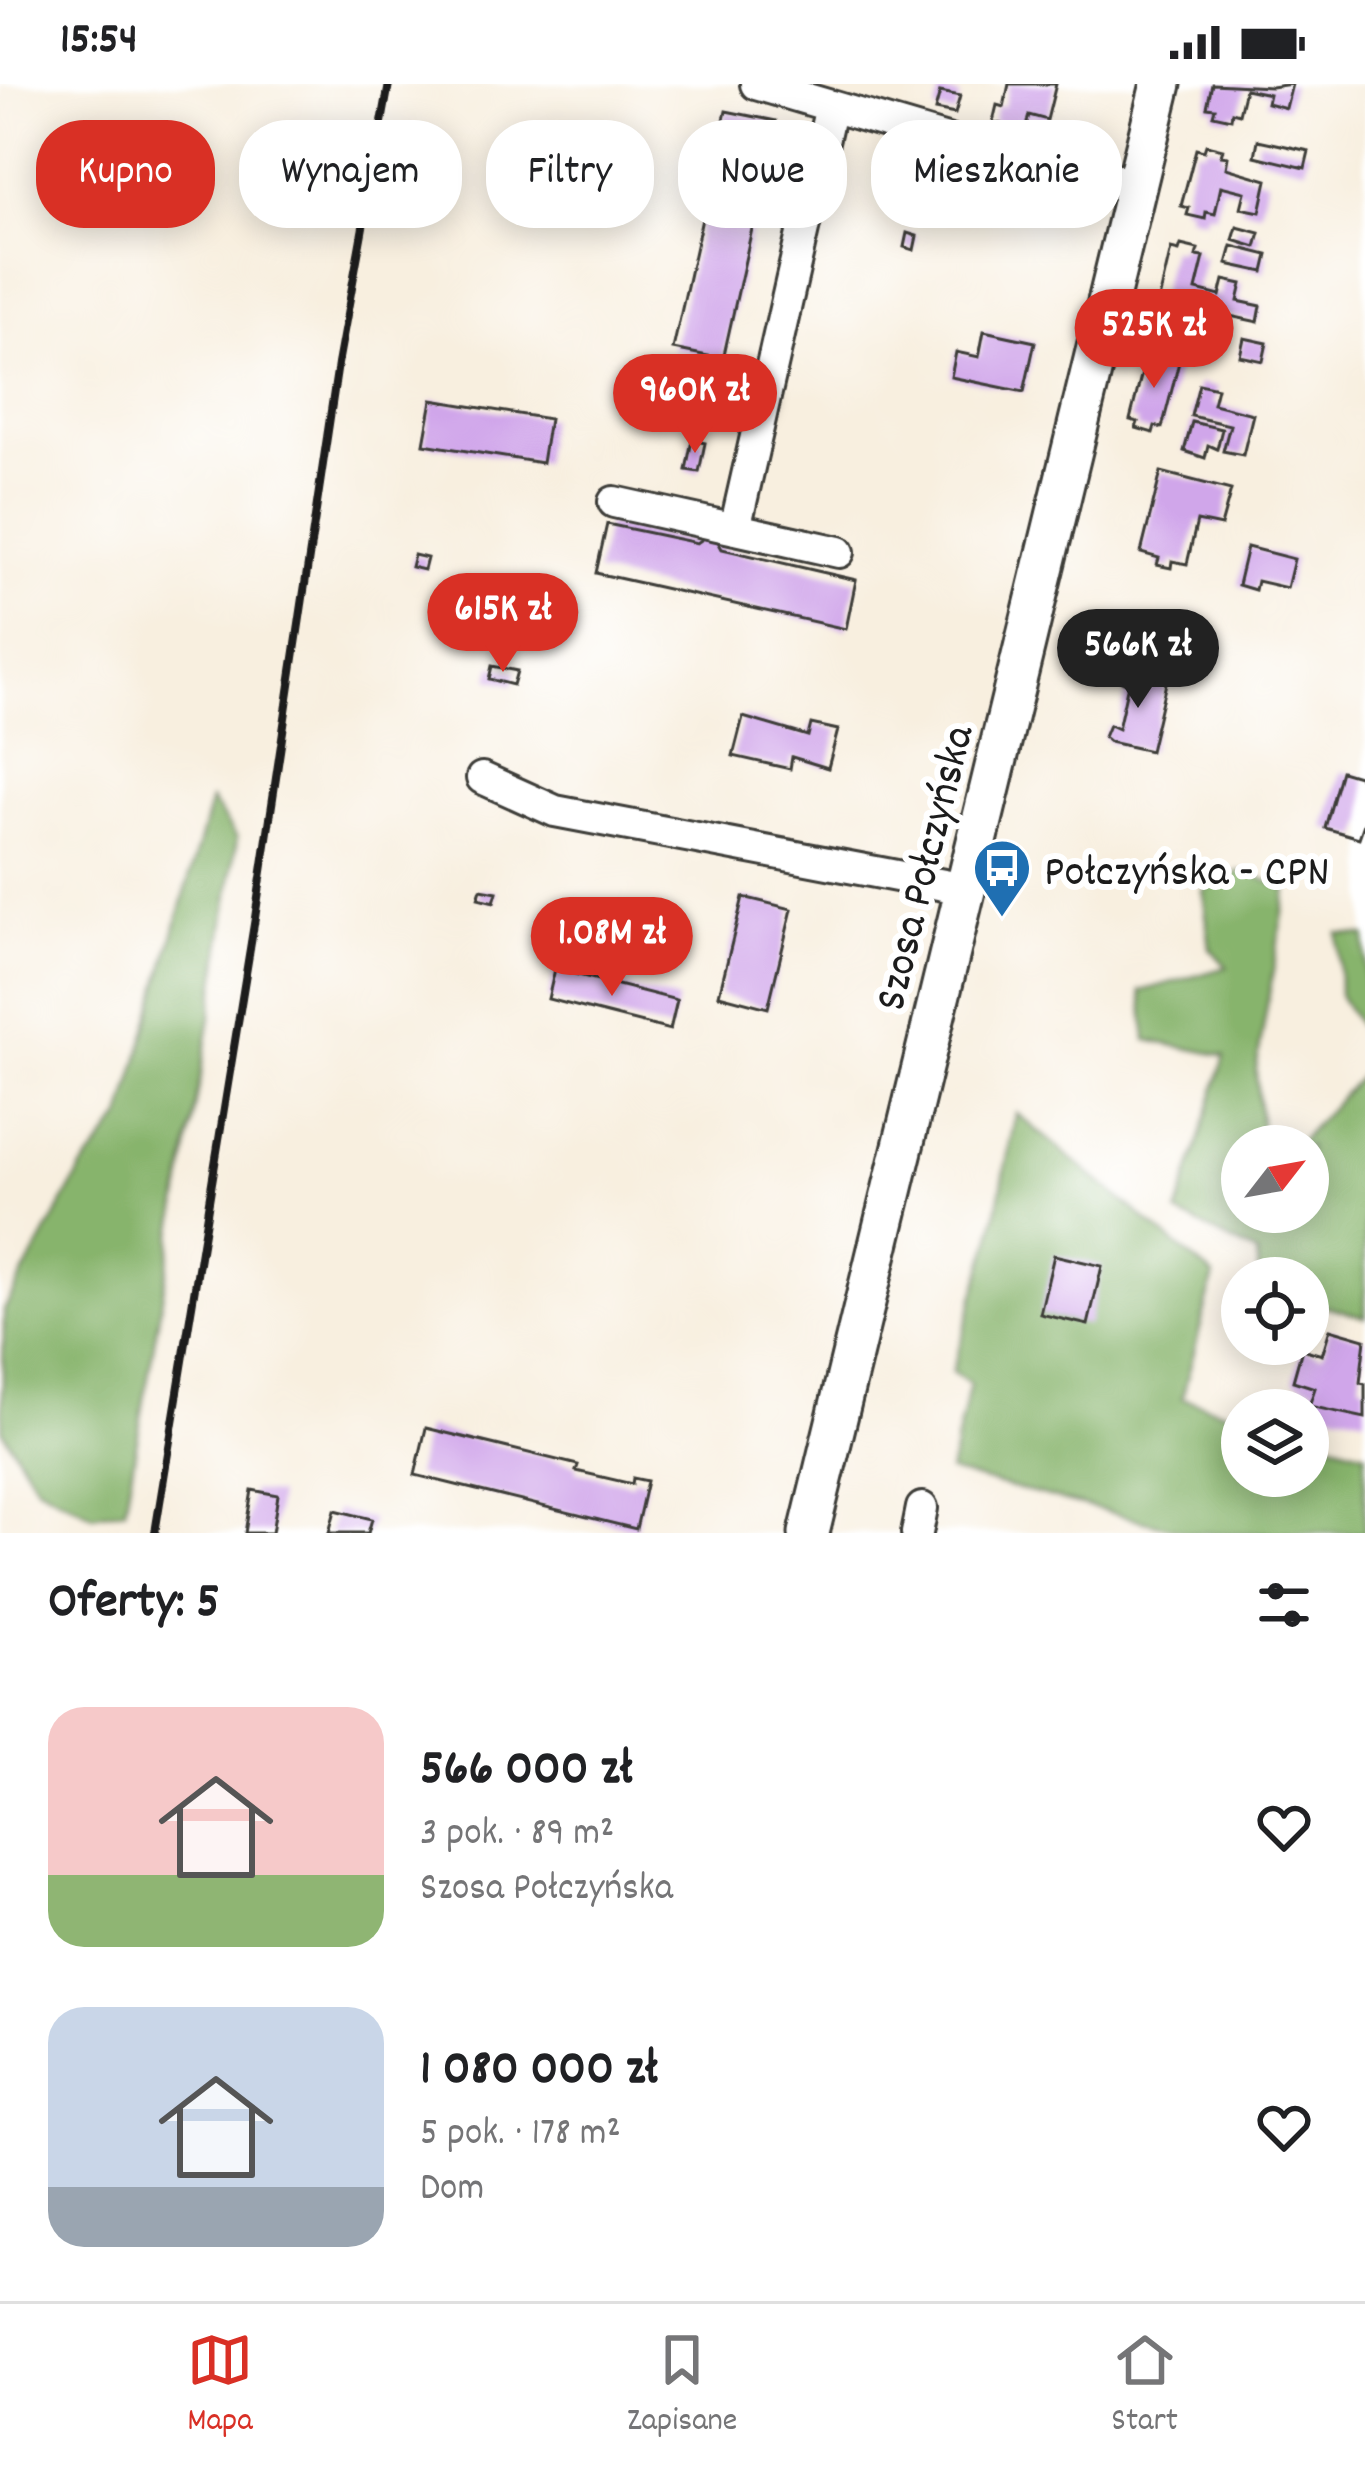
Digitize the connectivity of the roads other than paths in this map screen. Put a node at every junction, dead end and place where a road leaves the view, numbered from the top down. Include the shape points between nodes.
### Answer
1 (757, 84) edge
2 (1161, 84) edge
3 (831, 106) junction
4 (1136, 184) junction
5 (614, 502) dead end
6 (735, 529) junction
7 (839, 552) dead end
8 (482, 778) dead end
9 (964, 890) junction
10 (808, 1533) edge

1 - 3 lane
2 - 4 main road, Szosa Połczyńska
3 - 4 lane
3 - 6 lane
4 - 9 main road, Szosa Połczyńska
5 - 6 lane
6 - 7 lane
8 - 9 lane via 554,811
9 - 10 main road, Szosa Połczyńska

